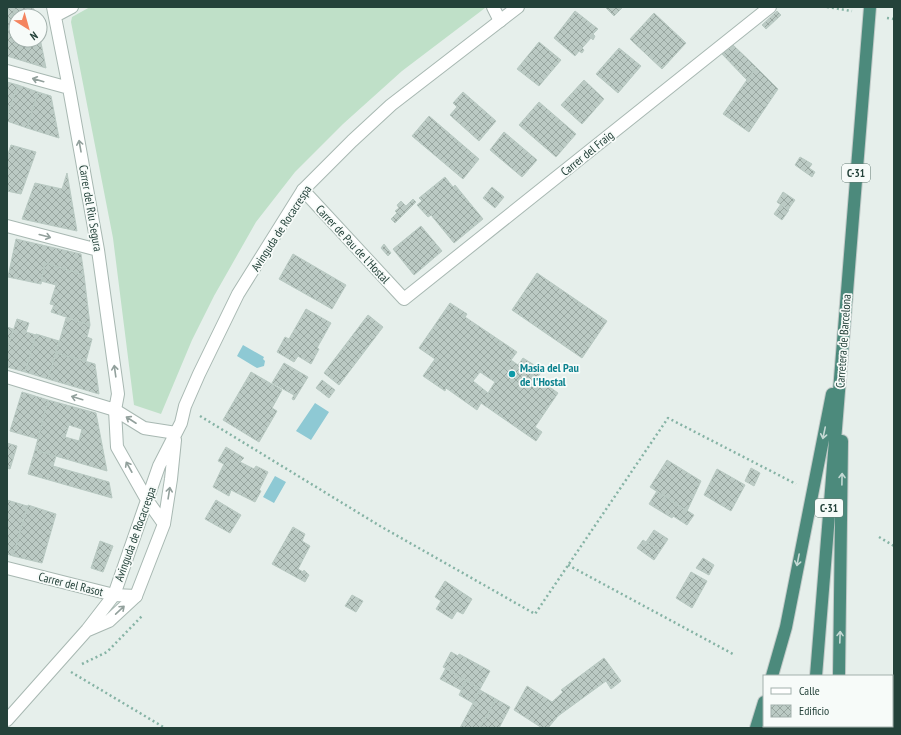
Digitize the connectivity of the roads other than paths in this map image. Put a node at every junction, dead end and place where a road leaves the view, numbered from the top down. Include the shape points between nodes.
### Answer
1 (72, 7) edge
2 (493, 7) edge
3 (518, 7) edge
4 (770, 7) edge
5 (870, 7) edge
6 (54, 12) edge
7 (500, 21) junction
8 (7, 71) edge
9 (69, 88) junction
10 (303, 190) junction
11 (7, 226) edge
12 (98, 250) junction
13 (404, 299) joint
14 (843, 340) junction
15 (7, 377) edge
16 (115, 410) junction
17 (176, 433) junction
18 (147, 500) junction
19 (164, 524) junction
20 (7, 568) edge
21 (114, 595) junction
22 (136, 596) junction
23 (87, 630) junction
24 (772, 675) edge
25 (816, 675) edge
26 (839, 675) edge
27 (763, 705) edge
28 (7, 720) edge
29 (756, 728) edge

1 - 6 street
2 - 7 street
3 - 7 street, Avinguda de Rocacrespa
4 - 13 street, Carrer del Fraig
5 - 14 highway, Carretera de Barcelona / C-31
6 - 9 street, Carrer del Riu Segura
7 - 10 street, Avinguda de Rocacrespa via 391,105
9 -> 8 street
12 -> 9 street, Carrer del Riu Segura
10 - 13 street, Carrer de Pau de l'Hostal
10 - 17 street, Avinguda de Rocacrespa via 238,294 199,374
11 -> 12 street
16 -> 12 street, Carrer del Riu Segura via 118,394
14 -> 24 highway via 786,627
14 - 25 highway, Carretera de Barcelona / C-31
26 -> 14 highway
16 -> 15 street
17 -> 16 street via 144,428
18 -> 16 street, Carrer del Riu Segura via 117,447
17 - 18 street, Avinguda de Rocacrespa via 159,466
19 -> 17 street, Avinguda de Rocacrespa
18 - 19 street, Carrer del Riu Segura
18 - 21 street, Avinguda de Rocacrespa
19 - 22 street, Avinguda de Rocacrespa
20 - 21 street, Carrer del Rasot
21 - 22 street, Carrer del Rasot
21 - 23 street, Avinguda de Rocacrespa
23 -> 22 street, Avinguda de Rocacrespa via 109,621
23 - 28 street, Avinguda de Rocacrespa
27 - 29 highway

